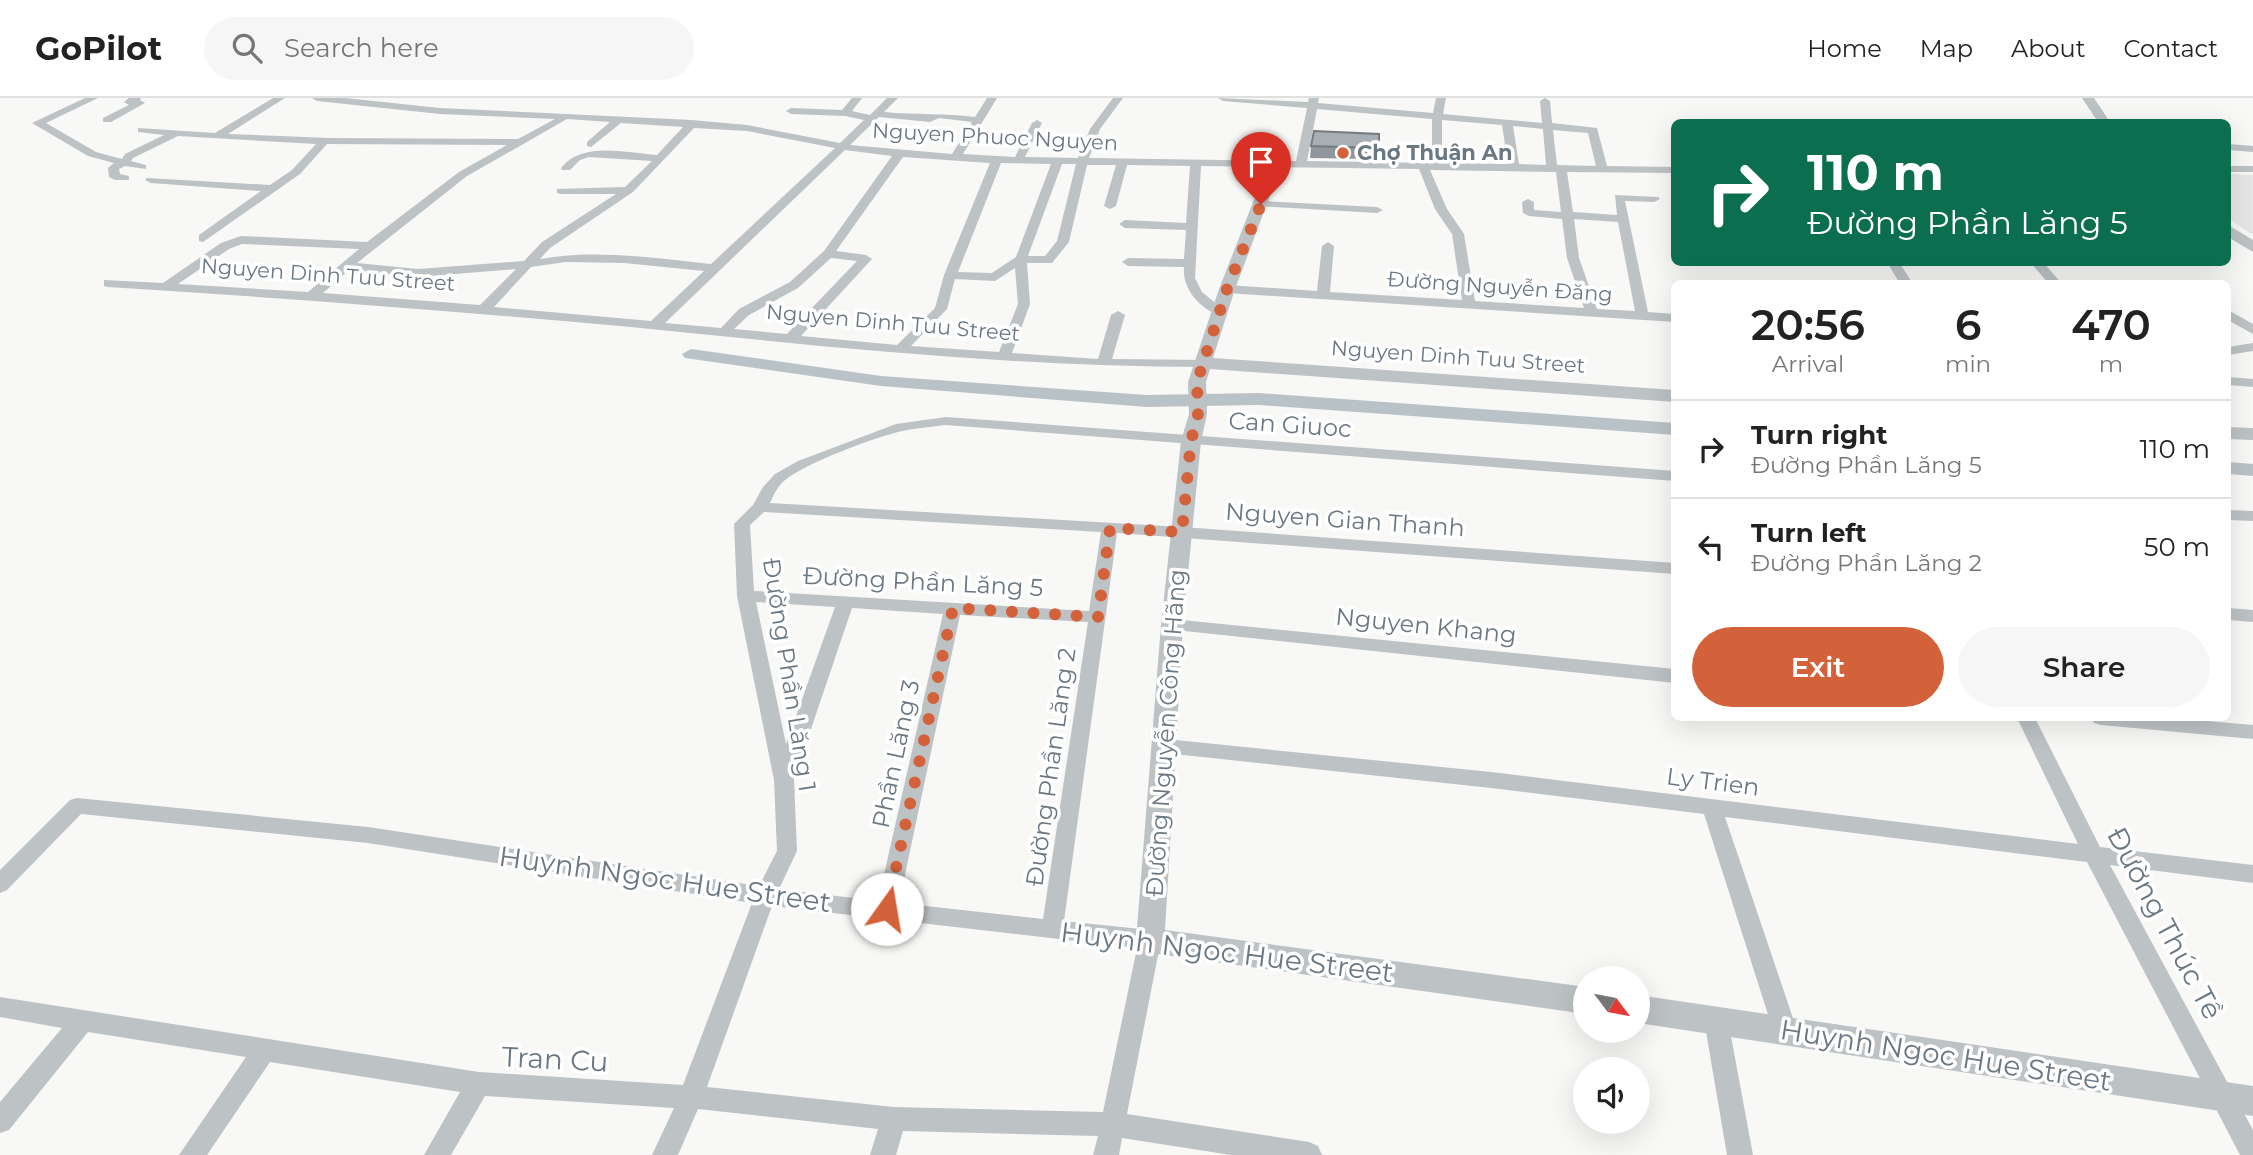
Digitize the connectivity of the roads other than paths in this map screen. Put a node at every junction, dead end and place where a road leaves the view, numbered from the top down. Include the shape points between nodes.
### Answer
1 (93, 98) edge
2 (136, 98) edge
3 (280, 98) edge
4 (317, 98) edge
5 (857, 98) edge
6 (893, 98) edge
7 (992, 98) edge
8 (1118, 98) edge
9 (1223, 98) edge
10 (1441, 98) edge
11 (2088, 98) edge
12 (1545, 101) dead end
13 (1313, 102) edge
14 (791, 111) dead end
15 (845, 113) junction
16 (567, 116) junction
17 (873, 116) junction
18 (1437, 116) junction
19 (619, 119) junction
20 (2102, 119) edge
21 (107, 120) dead end
22 (979, 120) junction
23 (1507, 122) junction
24 (692, 123) junction
25 (1037, 123) dead end
26 (1547, 126) junction
27 (142, 130) dead end
28 (177, 133) junction
29 (216, 137) junction
30 (324, 141) junction
31 (517, 142) junction
32 (590, 144) dead end
33 (842, 146) junction
34 (2231, 147) edge
35 (2253, 149) edge
36 (899, 154) junction
37 (661, 158) junction
38 (955, 158) junction
39 (998, 160) junction
40 (1018, 161) junction
41 (1058, 161) junction
42 (125, 162) junction
43 (1082, 162) junction
44 (1122, 162) junction
45 (1196, 163) junction
46 (1275, 164) junction
47 (1301, 165) junction
48 (142, 167) dead end
49 (566, 168) dead end
50 (1431, 168) junction
51 (1514, 168) junction
52 (1556, 168) junction
53 (1602, 169) junction
54 (2231, 169) edge
55 (2253, 169) edge
56 (1671, 170) edge
57 (125, 178) dead end
58 (151, 180) dead end
59 (273, 189) junction
60 (628, 190) junction
61 (561, 191) dead end
62 (1654, 199) dead end
63 (1528, 202) dead end
64 (1261, 204) junction
65 (1110, 206) dead end
66 (1377, 210) dead end
67 (1567, 215) junction
68 (1622, 219) junction
69 (1125, 225) dead end
70 (1193, 227) junction
71 (2231, 232) edge
72 (203, 238) dead end
73 (370, 246) junction
74 (1328, 246) dead end
75 (2253, 247) edge
76 (828, 254) junction
77 (1021, 259) junction
78 (1128, 262) dead end
79 (1188, 263) junction
80 (530, 264) junction
81 (346, 266) junction
82 (2040, 266) edge
83 (711, 268) junction
84 (950, 275) junction
85 (2052, 280) edge
86 (108, 283) dead end
87 (165, 286) junction
88 (1227, 289) junction
89 (311, 296) junction
90 (1323, 296) junction
91 (1469, 304) junction
92 (484, 309) junction
93 (1219, 311) junction
94 (1592, 313) junction
95 (1118, 315) dead end
96 (1642, 316) junction
97 (2231, 316) edge
98 (1671, 318) edge
99 (655, 325) junction
100 (2253, 330) edge
101 (724, 332) junction
102 (790, 339) junction
103 (2253, 347) edge
104 (900, 349) junction
105 (2231, 351) edge
106 (1004, 355) junction
107 (1104, 363) junction
108 (1203, 363) junction
109 (2231, 381) edge
110 (2253, 383) edge
111 (1671, 396) edge
112 (2231, 433) edge
113 (2253, 434) edge
114 (1191, 441) junction
115 (1671, 476) edge
116 (760, 507) junction
117 (2231, 515) edge
118 (2253, 516) edge
119 (1110, 528) junction
120 (1182, 532) junction
121 (1671, 569) edge
122 (746, 596) junction
123 (845, 603) junction
124 (953, 608) junction
125 (2231, 614) edge
126 (2253, 616) edge
127 (1098, 617) junction
128 (1172, 625) junction
129 (1671, 676) edge
130 (2027, 721) edge
131 (2131, 721) edge
132 (2253, 733) edge
133 (1165, 746) junction
134 (784, 780) junction
135 (1712, 808) junction
136 (2094, 855) junction
137 (2253, 874) edge
138 (0, 884) edge
139 (765, 896) junction
140 (887, 909) junction
141 (1052, 929) junction
142 (1150, 940) junction
143 (1573, 999) edge
144 (0, 1007) edge
145 (1650, 1011) edge
146 (84, 1019) junction
147 (1717, 1020) junction
148 (1785, 1030) junction
149 (264, 1051) junction
150 (478, 1084) junction
151 (691, 1097) junction
152 (2238, 1099) edge
153 (894, 1119) junction
154 (0, 1121) edge
155 (1112, 1124) junction
156 (192, 1155) edge
157 (437, 1155) edge
158 (665, 1155) edge
159 (883, 1155) edge
160 (1107, 1155) edge
161 (1309, 1155) edge
162 (1740, 1155) edge
163 (2253, 1155) edge

1 - 42 street via 40,124 92,154
2 - 21 street via 129,102 140,103
3 - 29 street
4 - 16 street, Nguyen Phuoc Nguyen via 440,111
5 - 15 street
6 - 17 street
7 - 22 street
8 - 43 street via 1095,129
9 - 13 street
10 - 18 street
11 - 20 street
12 - 26 street
13 - 18 street
13 - 47 street
14 - 15 street
15 - 17 street
16 - 19 street, Nguyen Phuoc Nguyen
16 - 31 street
17 - 22 street
17 - 33 street
18 - 23 street
18 - 50 street
19 - 24 street, Nguyen Phuoc Nguyen
19 - 32 street
22 - 38 street
23 - 26 street
23 - 51 street
24 - 33 street, Nguyen Phuoc Nguyen
24 - 37 street
25 - 40 street
26 - 52 street
26 - 53 street via 1593,130
27 - 28 street
28 - 29 street
28 - 42 street
29 - 30 street
30 - 31 street
30 - 59 street
31 - 73 street via 463,174
33 - 36 street, Nguyen Phuoc Nguyen
33 - 83 street
34 - 35 street
36 - 38 street, Nguyen Phuoc Nguyen
36 - 76 street
37 - 49 street via 588,154
37 - 60 street
38 - 39 street, Nguyen Phuoc Nguyen
39 - 40 street, Nguyen Phuoc Nguyen
39 - 84 street
40 - 41 street, Nguyen Phuoc Nguyen
41 - 43 street, Nguyen Phuoc Nguyen
41 - 77 street
42 - 48 street
42 - 57 street via 112,171 115,177
43 - 44 street, Nguyen Phuoc Nguyen
43 - 77 street via 1063,242 1048,260
44 - 45 street, Nguyen Phuoc Nguyen
44 - 65 street
45 - 46 street, Nguyen Phuoc Nguyen
45 - 70 street
46 - 47 street, Nguyen Phuoc Nguyen
46 - 64 street, Đường Nguyễn Công Hãng
47 - 50 street, Nguyen Phuoc Nguyen
50 - 51 street, Nguyen Phuoc Nguyen
50 - 91 street via 1441,209 1458,234
51 - 52 street, Nguyen Phuoc Nguyen
52 - 53 street, Nguyen Phuoc Nguyen
52 - 67 street
53 - 56 street, Nguyen Phuoc Nguyen
54 - 55 street
58 - 59 street
59 - 72 street
60 - 61 street
60 - 80 street via 546,245
62 - 68 street via 1619,197
63 - 67 street via 1529,213
64 - 66 street
64 - 88 street, Đường Nguyễn Công Hãng
67 - 68 street
67 - 94 street via 1573,258
68 - 96 street
69 - 70 street
70 - 79 street
71 - 75 street
73 - 81 street
73 - 87 street via 241,240
74 - 90 street
76 - 101 street via 794,285 744,312
76 - 102 street via 866,259
77 - 84 street via 995,277
77 - 106 street via 1024,304
78 - 79 street
79 - 93 street via 1191,287
80 - 81 street via 418,273
80 - 83 street via 566,258 624,259
80 - 92 street
81 - 89 street
82 - 85 street
83 - 99 street
84 - 104 street via 941,309
86 - 87 street, Nguyen Dinh Tuu Street
87 - 89 street, Nguyen Dinh Tuu Street
88 - 90 street, Đường Nguyễn Đăng
88 - 93 street, Đường Nguyễn Công Hãng
89 - 92 street, Nguyen Dinh Tuu Street
90 - 91 street, Đường Nguyễn Đăng
91 - 94 street, Đường Nguyễn Đăng
92 - 99 street, Nguyen Dinh Tuu Street
93 - 108 street, Đường Nguyễn Công Hãng
94 - 96 street, Đường Nguyễn Đăng
95 - 107 street
96 - 98 street, Đường Nguyễn Đăng
97 - 100 street
99 - 101 street, Nguyen Dinh Tuu Street
101 - 102 street, Nguyen Dinh Tuu Street
102 - 104 street, Nguyen Dinh Tuu Street
103 - 105 street
104 - 106 street, Nguyen Dinh Tuu Street
106 - 107 street, Nguyen Dinh Tuu Street
107 - 108 street, Nguyen Dinh Tuu Street
108 - 111 street, Nguyen Dinh Tuu Street
108 - 114 street, Đường Nguyễn Công Hãng
109 - 110 street
112 - 113 street
114 - 115 street, Can Giuoc
114 - 116 street, Can Giuoc via 975,422 922,423 870,436 803,464 780,477
114 - 120 street, Đường Nguyễn Công Hãng
116 - 119 street, Nguyen Gian Thanh
116 - 122 street, Đường Phần Lăng 1 via 742,524
117 - 118 street
119 - 120 street, Nguyen Gian Thanh
119 - 127 street, Đường Phần Lăng 2
120 - 121 street, Nguyen Gian Thanh
120 - 128 street, Đường Nguyễn Công Hãng
122 - 123 street, Đường Phần Lăng 5
122 - 134 street, Đường Phần Lăng 1
123 - 124 street, Đường Phần Lăng 5
123 - 134 street
124 - 127 street, Đường Phần Lăng 5
124 - 140 street, Phần Lăng 3
125 - 126 street
127 - 141 street, Đường Phần Lăng 2
128 - 129 street, Nguyen Khang
128 - 133 street, Đường Nguyễn Công Hãng
130 - 136 street, Đường Thúc Tề
131 - 132 street
133 - 135 street, Ly Trien
133 - 142 street, Đường Nguyễn Công Hãng
134 - 139 street, Đường Phần Lăng 1 via 787,851
135 - 136 street, Ly Trien
135 - 148 street
136 - 137 street, Ly Trien
136 - 152 street, Đường Thúc Tề
138 - 139 street, Huynh Ngoc Hue Street via 77,806 368,835
139 - 140 street, Huynh Ngoc Hue Street
139 - 151 street, Đường Phần Lăng 1
140 - 141 street, Huynh Ngoc Hue Street
141 - 142 street, Huynh Ngoc Hue Street
142 - 143 street, Huynh Ngoc Hue Street
142 - 155 street
144 - 146 street, Tran Cu
145 - 147 street, Huynh Ngoc Hue Street
146 - 149 street, Tran Cu
146 - 154 street
147 - 148 street, Huynh Ngoc Hue Street
147 - 162 street
148 - 152 street, Huynh Ngoc Hue Street
149 - 150 street, Tran Cu
149 - 156 street
150 - 151 street, Tran Cu
150 - 157 street
151 - 153 street, Tran Cu
151 - 158 street, Đường Phần Lăng 1
152 - 163 street, Đường Thúc Tề
153 - 155 street, Tran Cu
153 - 159 street
155 - 160 street
155 - 161 street, Tran Cu

